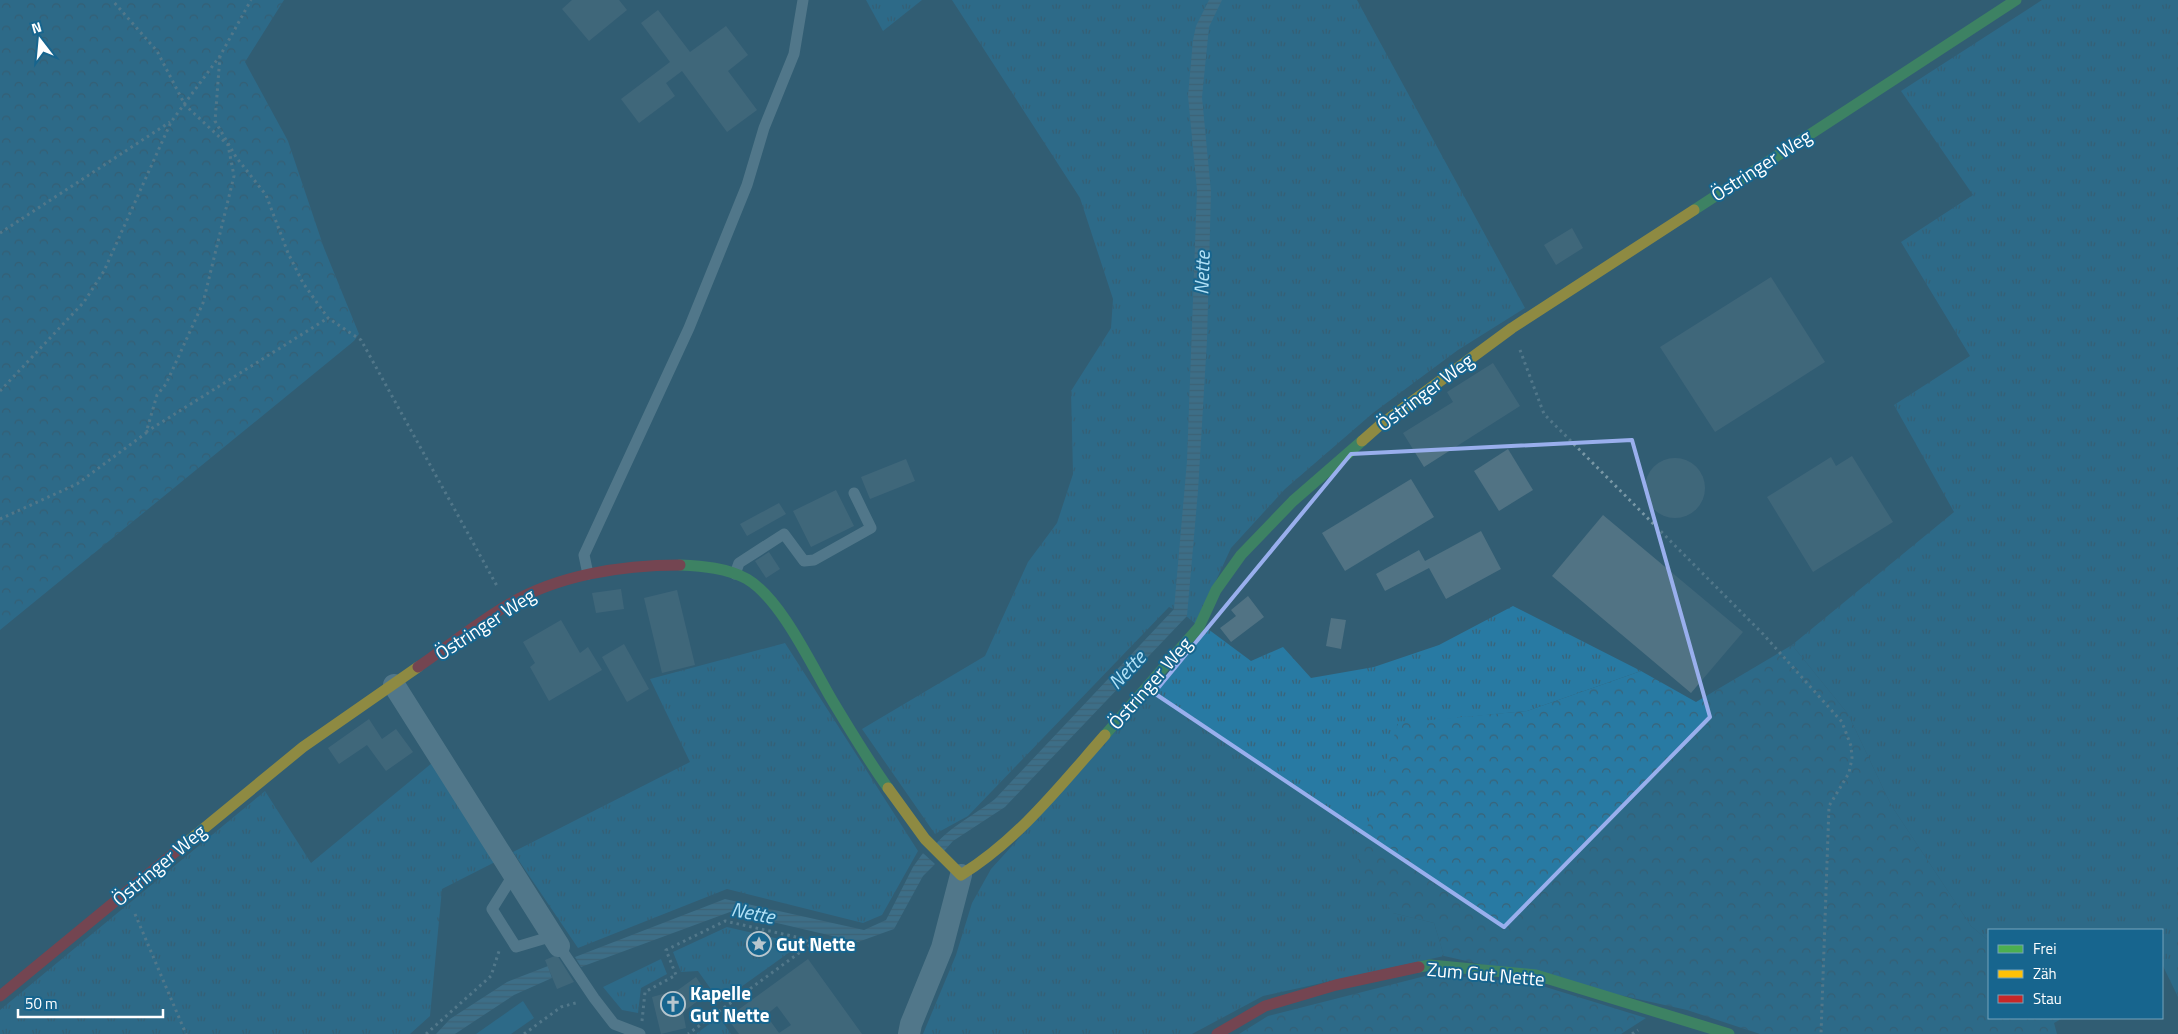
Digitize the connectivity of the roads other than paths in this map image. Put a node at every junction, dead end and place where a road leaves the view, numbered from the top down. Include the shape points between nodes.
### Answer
1 (803, 0) edge
2 (2016, 0) edge
3 (854, 493) dead end
4 (588, 574) junction
5 (735, 574) junction
6 (394, 685) junction
7 (954, 869) junction
8 (514, 874) junction
9 (556, 941) junction
10 (0, 996) edge
11 (640, 1034) edge
12 (909, 1034) edge
13 (1217, 1034) edge
14 (1729, 1034) edge

1 - 4 lane via 794,54 764,128 747,186 689,328 584,555
2 - 7 street, Östringer Weg via 1512,328 1379,426 1292,501 1241,555 1216,590 1199,627 1032,819 984,860
3 - 5 lane via 871,528 814,560 804,561 784,534 739,563
4 - 5 street, Östringer Weg via 629,567 677,565
4 - 6 street, Östringer Weg via 539,589 507,605
5 - 7 street, Östringer Weg via 760,590 787,622 868,761 916,829
6 - 8 street
6 - 10 street, Östringer Weg via 296,753
7 - 12 street via 942,948 910,1024
8 - 9 street
8 - 9 lane via 492,909 516,947
9 - 11 lane via 614,1024
13 - 14 street, Zum Gut Nette via 1265,1006 1336,985 1430,965 1536,975

